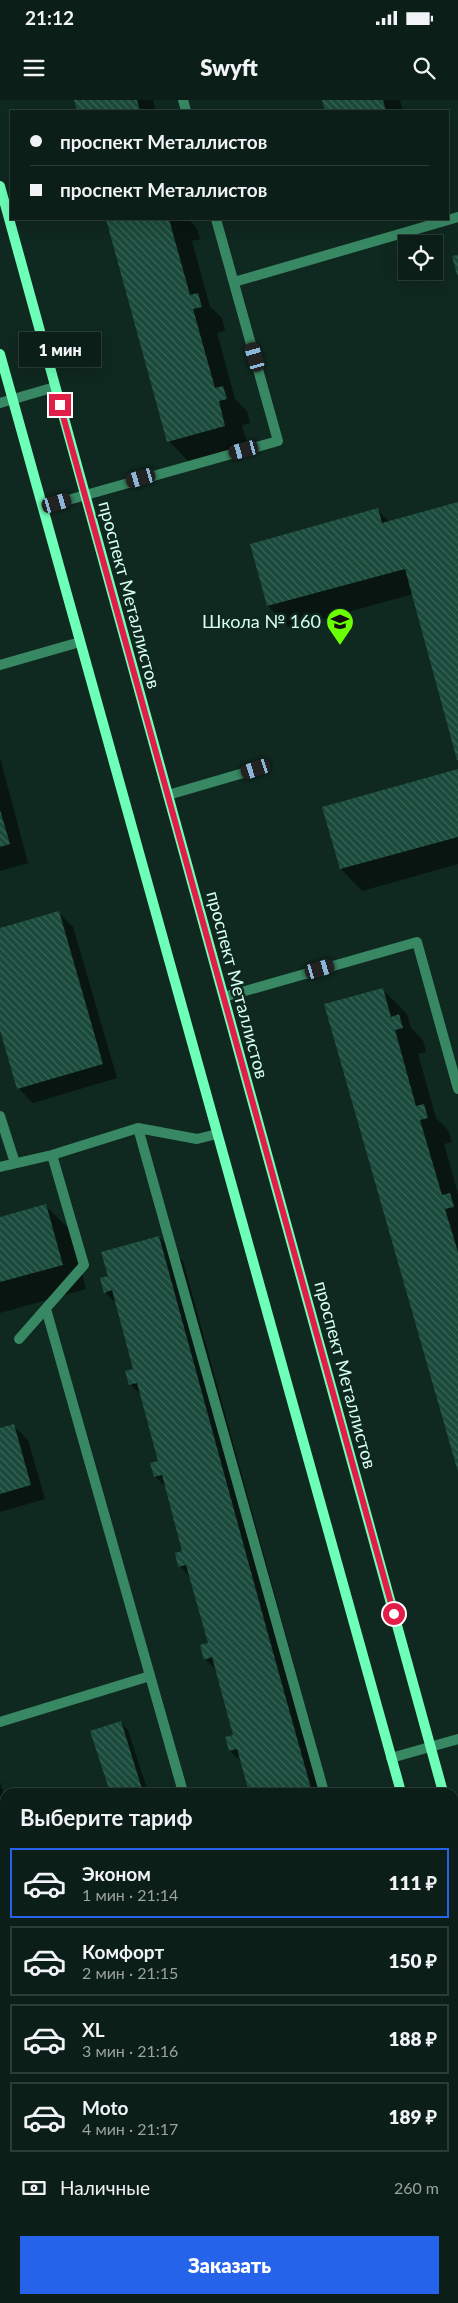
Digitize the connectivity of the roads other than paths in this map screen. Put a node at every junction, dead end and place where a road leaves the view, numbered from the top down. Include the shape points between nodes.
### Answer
1 (0, 186) edge
2 (216, 220) edge
3 (448, 220) edge
4 (234, 282) junction
5 (0, 354) edge
6 (55, 387) junction
7 (13, 399) junction
8 (0, 403) edge
9 (85, 494) junction
10 (43, 507) junction
11 (80, 642) junction
12 (0, 665) edge
13 (256, 769) dead end
14 (168, 795) junction
15 (224, 997) junction
16 (458, 1090) edge
17 (0, 1116) edge
18 (138, 1128) junction
19 (217, 1134) junction
20 (52, 1154) junction
21 (14, 1163) junction
22 (0, 1167) edge
23 (46, 1308) junction
24 (19, 1339) dead end
25 (150, 1676) junction
26 (0, 1722) edge
27 (458, 1739) edge
28 (431, 1747) junction
29 (391, 1758) junction
30 (182, 1788) edge
31 (323, 1788) edge
32 (400, 1788) edge
33 (442, 1788) edge

1 - 6 street, проспект Металлистов
2 - 4 street
3 - 4 street
4 - 9 street via 278,441
5 - 7 street
6 - 7 street
6 - 9 street, проспект Металлистов
7 - 8 street
7 - 10 street
9 - 10 street
9 - 14 street, проспект Металлистов
10 - 11 street
11 - 12 street
11 - 19 street
13 - 14 street
14 - 15 street, проспект Металлистов
15 - 16 street via 417,942
15 - 28 street, проспект Металлистов
17 - 21 street
18 - 19 street via 197,1139
18 - 20 street
18 - 31 street
19 - 29 street
20 - 21 street
20 - 23 street via 84,1265
21 - 22 street
23 - 24 street
23 - 25 street
25 - 26 street
25 - 30 street
27 - 28 street
28 - 29 street
28 - 33 street, проспект Металлистов
29 - 32 street

